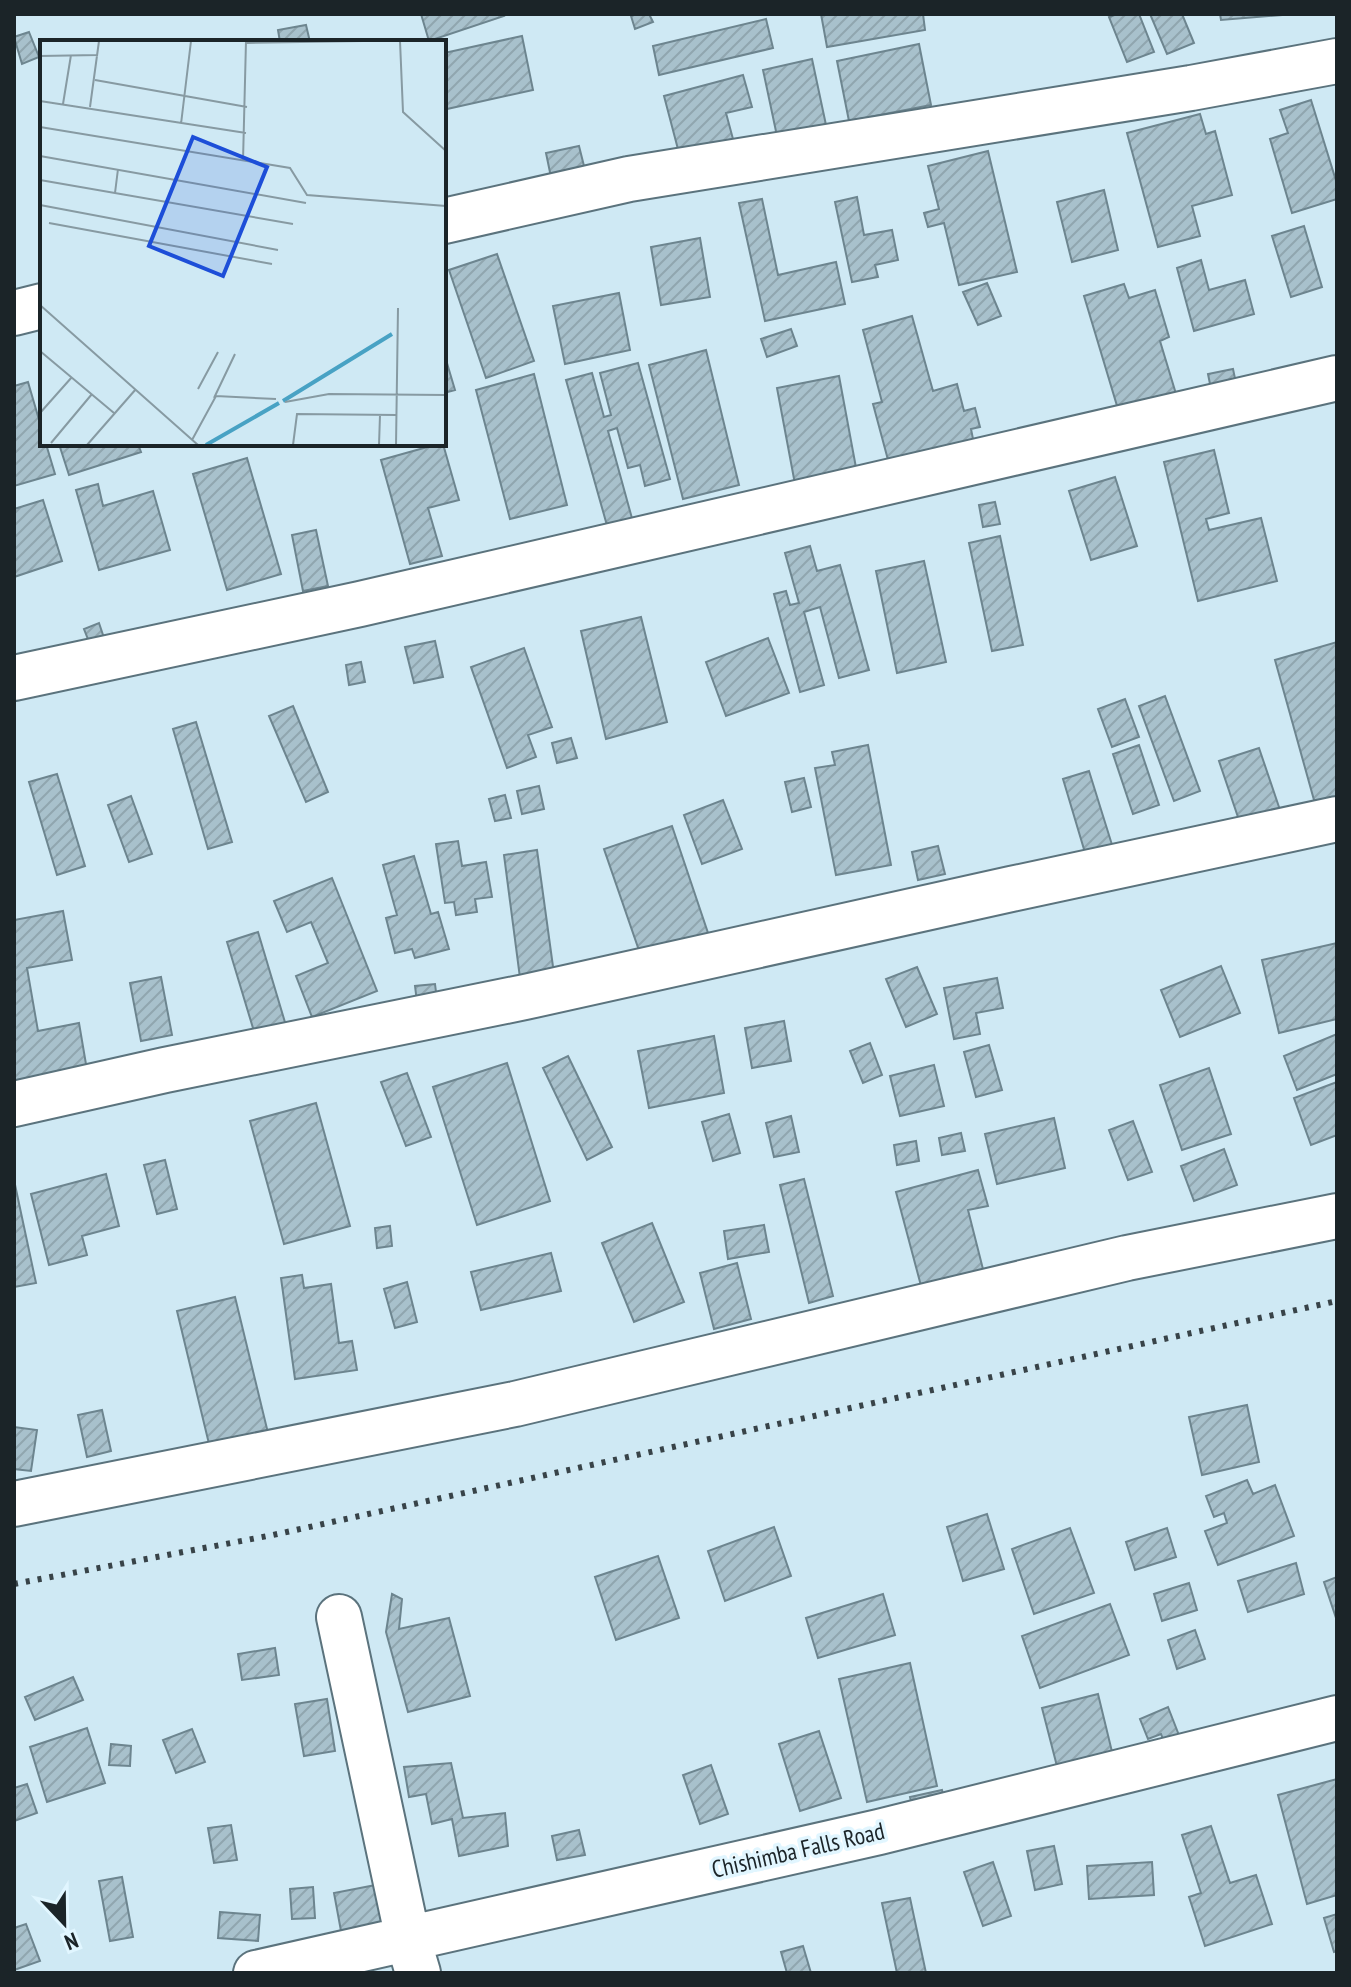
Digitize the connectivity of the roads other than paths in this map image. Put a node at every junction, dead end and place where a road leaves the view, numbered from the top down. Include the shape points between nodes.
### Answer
1 (1337, 61) edge
2 (446, 221) edge
3 (40, 306) edge
4 (14, 313) edge
5 (1337, 378) edge
6 (14, 678) edge
7 (1337, 819) edge
8 (14, 1104) edge
9 (1337, 1216) edge
10 (14, 1504) edge
11 (339, 1617) dead end
12 (1337, 1718) edge
13 (413, 1956) edge
14 (256, 1973) edge

1 - 2 street via 629,179
3 - 4 street
5 - 6 street via 360,604
7 - 8 street
9 - 10 street via 1127,1258 515,1404
11 - 13 street
12 - 13 street, Chishimba Falls Road
13 - 14 street, Chishimba Falls Road

